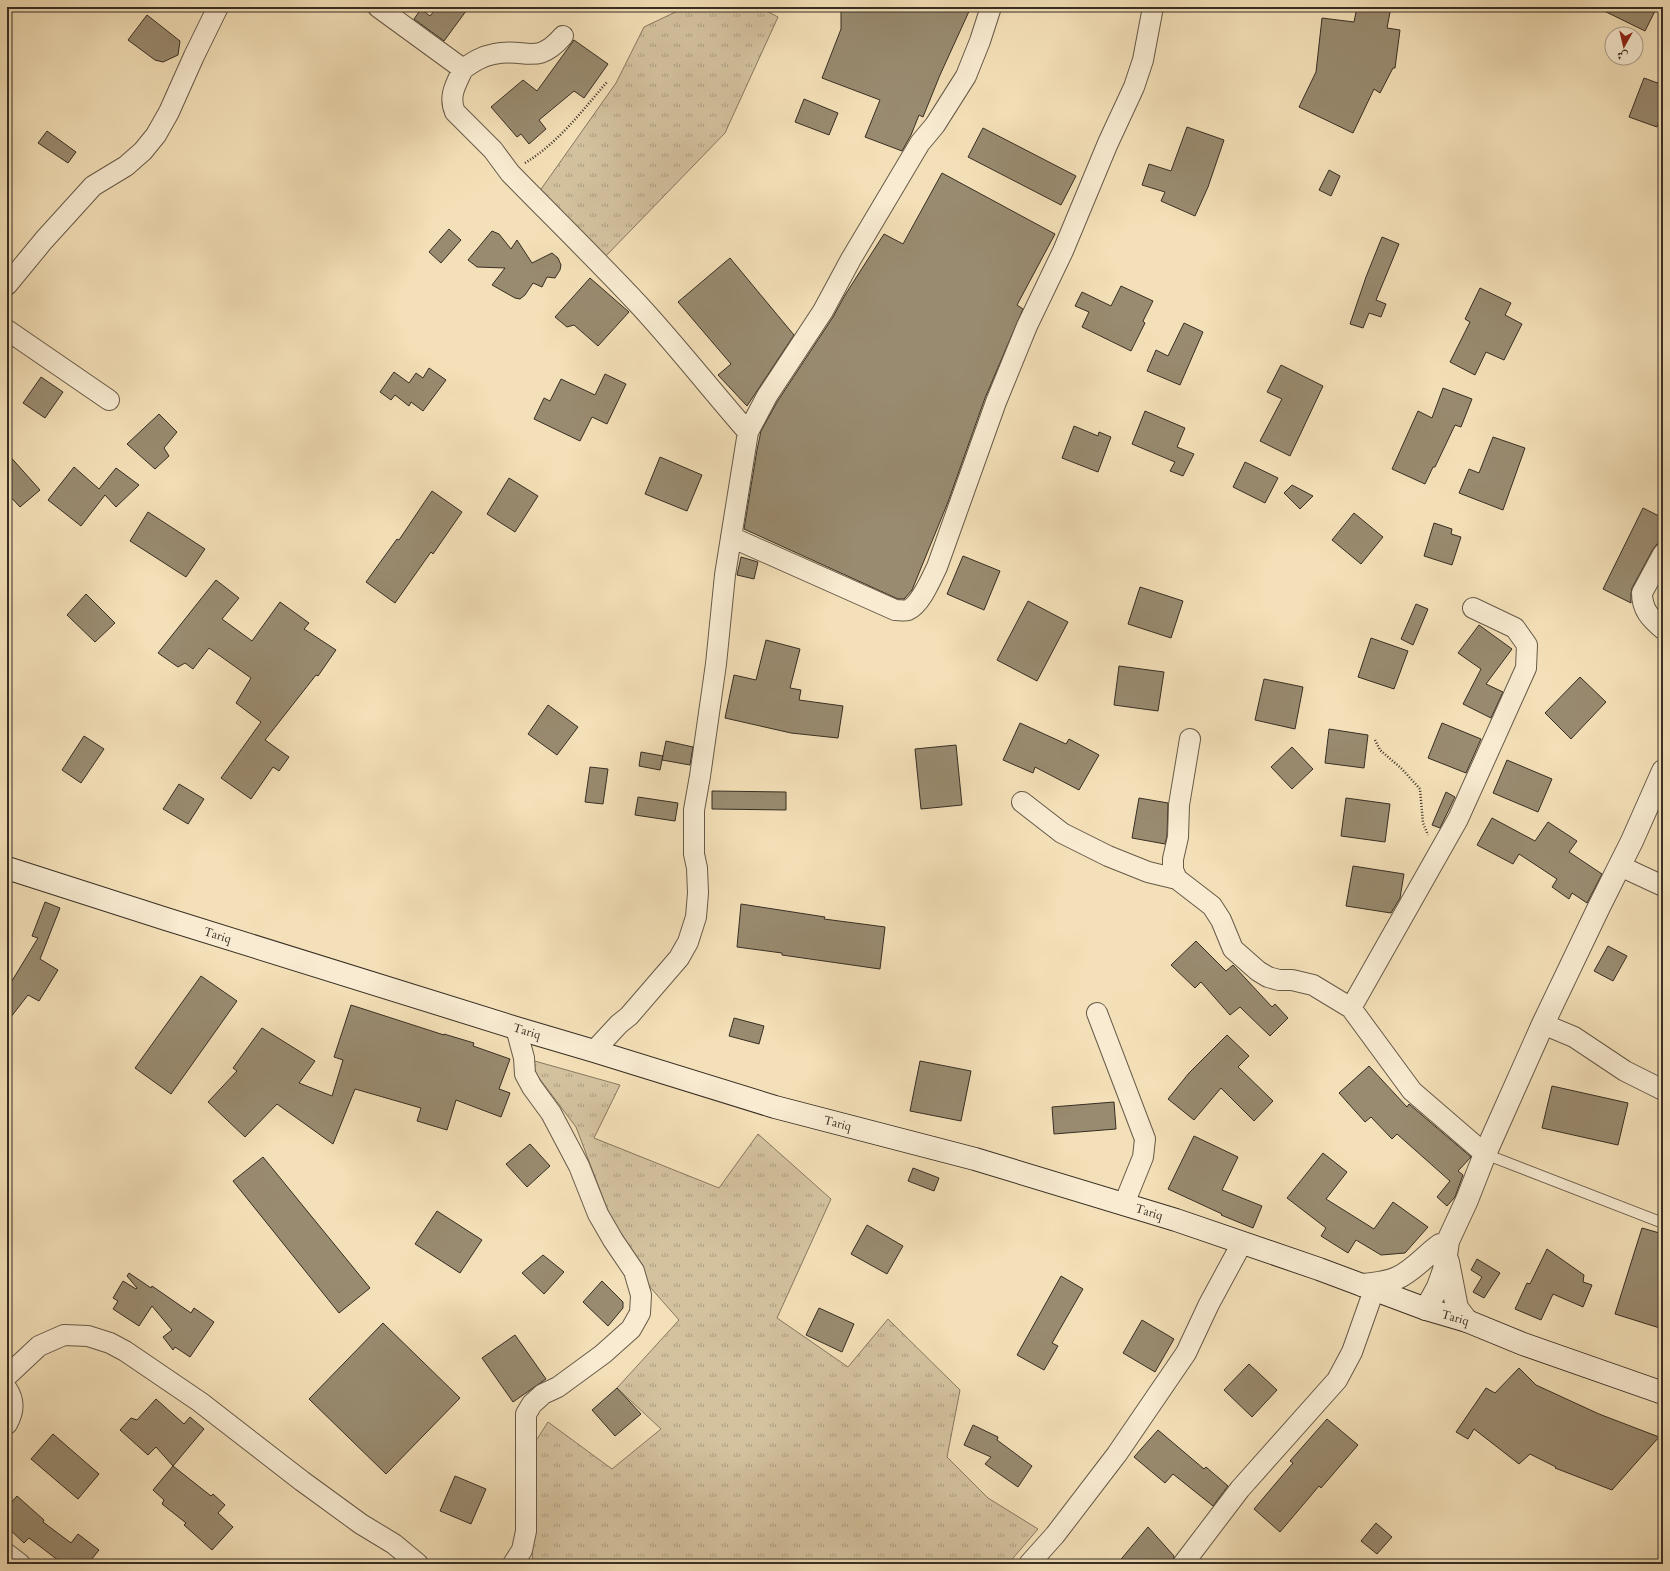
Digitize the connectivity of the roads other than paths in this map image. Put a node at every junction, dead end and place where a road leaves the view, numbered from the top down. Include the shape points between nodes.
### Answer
1 (218, 7) edge
2 (378, 7) edge
3 (991, 7) edge
4 (1153, 7) edge
5 (563, 36) dead end
6 (463, 69) junction
7 (7, 284) edge
8 (7, 330) edge
9 (109, 400) dead end
10 (748, 432) junction
11 (731, 537) junction
12 (1663, 554) edge
13 (1473, 608) dead end
14 (1663, 630) edge
15 (1190, 739) dead end
16 (1663, 771) edge
17 (1658, 797) edge
18 (1022, 802) dead end
19 (1620, 866) junction
20 (7, 868) edge
21 (1177, 879) junction
22 (1663, 886) edge
23 (1351, 1008) junction
24 (1097, 1013) dead end
25 (1543, 1024) junction
26 (516, 1028) junction
27 (594, 1051) junction
28 (1663, 1090) edge
29 (1485, 1154) junction
30 (1124, 1204) junction
31 (1663, 1223) edge
32 (1242, 1243) junction
33 (1445, 1246) junction
34 (1368, 1287) junction
35 (1400, 1300) junction
36 (1426, 1309) junction
37 (1467, 1321) junction
38 (7, 1376) edge
39 (7, 1389) edge
40 (1663, 1393) edge
41 (7, 1424) edge
42 (7, 1554) edge
43 (20, 1564) edge
44 (418, 1564) edge
45 (513, 1564) edge
46 (1029, 1564) edge
47 (1183, 1564) edge

1 - 7 street via 170,112 156,135 126,166 93,186
2 - 6 street
3 - 10 street via 966,76 935,125 920,143 823,311 767,396
4 - 11 street via 1146,48 1134,87 1063,251 1027,326 996,402 938,567 918,602 908,610 895,610
5 - 6 street via 552,47 538,54 494,54 477,59
6 - 10 street via 452,93 452,106 455,112 493,150 510,173 639,304
8 - 9 street
10 - 11 street
11 - 27 street via 715,671 694,810 693,840 698,893 696,917 680,958
12 - 14 street via 1642,593 1642,600 1650,617
13 - 23 street via 1515,628 1527,645 1526,668 1458,819
15 - 21 street via 1173,858 1173,870
16 - 17 main road
17 - 19 main road
18 - 21 street via 1062,833 1108,856 1148,872
19 - 22 street
19 - 25 main road
20 - 26 main road, Tariq
21 - 23 street via 1212,906 1233,949 1258,971 1279,980 1313,985
23 - 29 street via 1412,1091
24 - 30 street via 1145,1139 1143,1157
25 - 28 street via 1574,1037 1624,1071
25 - 29 main road
26 - 27 main road, Tariq
26 - 45 street via 526,1074 579,1166 598,1214 634,1271 641,1295 640,1314 631,1329 603,1354 558,1387 543,1394 526,1414 526,1532 522,1550
27 - 30 main road, Tariq via 775,1107 975,1159
29 - 31 lane
29 - 33 main road
30 - 32 main road, Tariq
32 - 34 main road, Tariq
32 - 46 street via 1186,1353 1117,1454 1055,1535
33 - 34 main road via 1397,1278
33 - 35 main road via 1424,1262
33 - 36 main road via 1442,1276
33 - 37 main road via 1457,1308
34 - 35 main road, Tariq
34 - 47 street via 1352,1352 1337,1380 1240,1489
35 - 36 main road, Tariq
36 - 37 main road, Tariq
37 - 40 main road, Tariq via 1523,1344
38 - 44 street via 39,1346 64,1335 88,1336 110,1343 200,1402 302,1481 361,1524 394,1544
39 - 41 street via 14,1409
42 - 43 street

